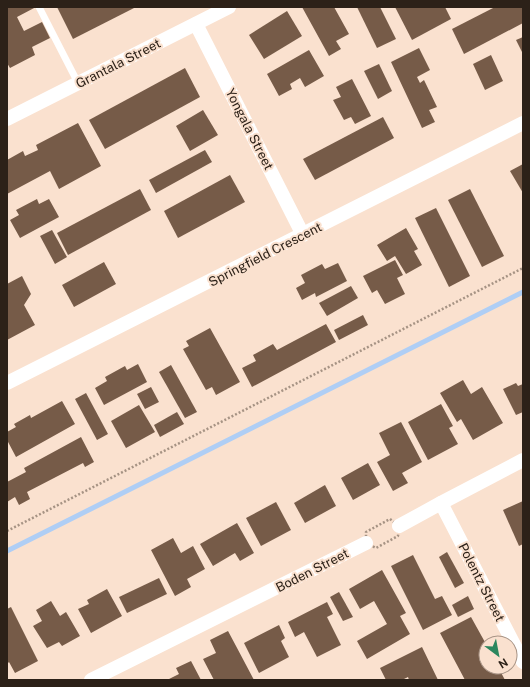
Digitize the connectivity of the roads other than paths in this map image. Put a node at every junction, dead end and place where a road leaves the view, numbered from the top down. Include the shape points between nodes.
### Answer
1 (39, 7) edge
2 (229, 7) edge
3 (196, 24) junction
4 (78, 83) junction
5 (7, 119) edge
6 (523, 123) edge
7 (303, 235) junction
8 (7, 383) edge
9 (523, 460) edge
10 (441, 502) junction
11 (399, 526) road end
12 (366, 543) road end
13 (523, 662) edge
14 (91, 680) edge

1 - 4 lane
2 - 3 street, Grantala Street
3 - 4 street, Grantala Street
3 - 7 street, Yongala Street
4 - 5 street, Grantala Street
6 - 7 street, Springfield Crescent
7 - 8 street, Springfield Crescent
9 - 10 street
10 - 11 street
10 - 13 street, Polentz Street
12 - 14 street, Boden Street

